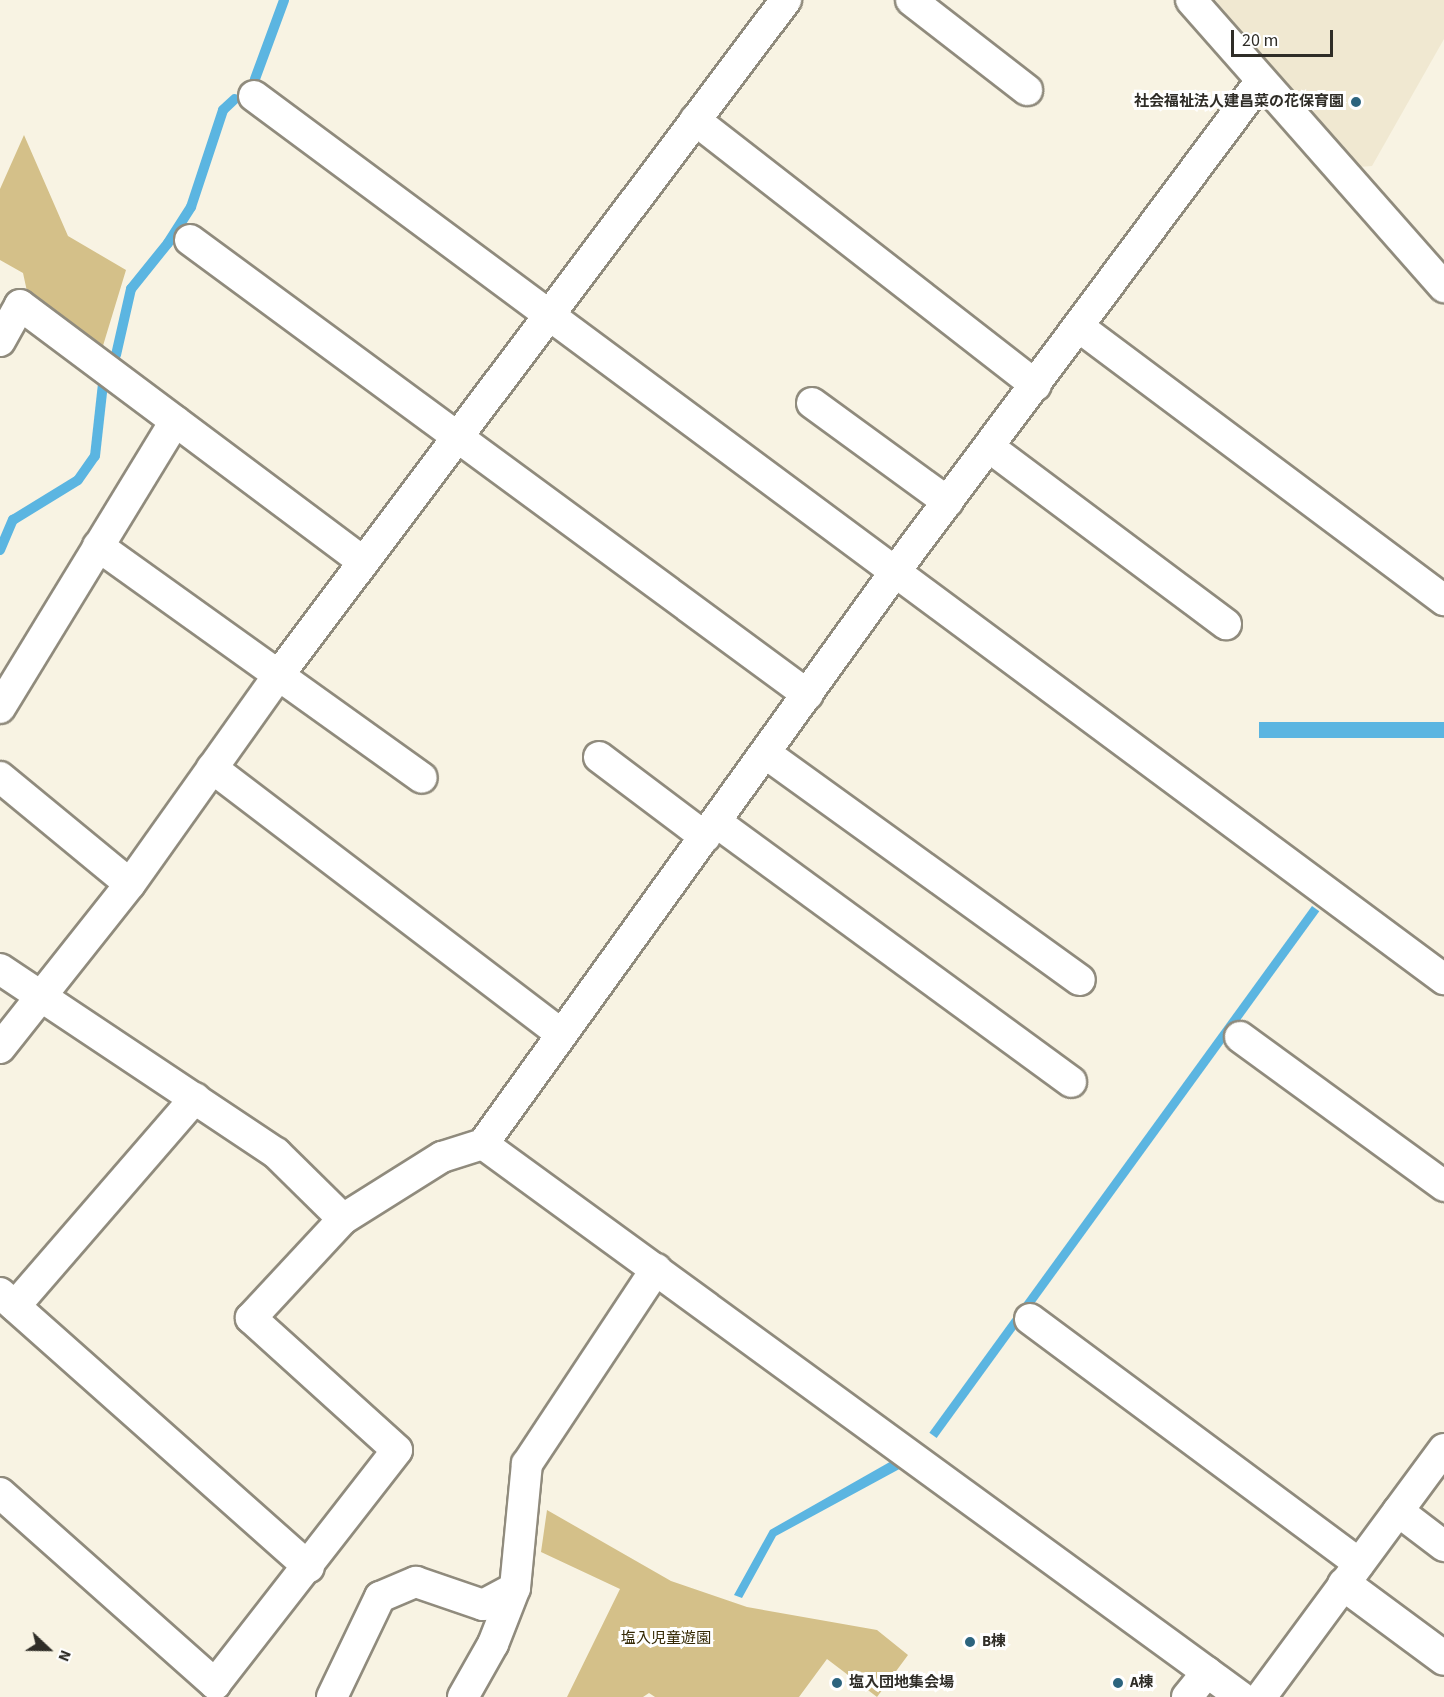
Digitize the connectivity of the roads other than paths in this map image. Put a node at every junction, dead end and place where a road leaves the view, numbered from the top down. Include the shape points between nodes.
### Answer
1 (786, 0) edge
2 (911, 0) edge
3 (1191, 0) edge
4 (1260, 82) junction
5 (1027, 90) dead end
6 (254, 96) dead end
7 (695, 120) junction
8 (190, 240) dead end
9 (1444, 287) edge
10 (549, 317) junction
11 (1079, 327) junction
12 (0, 341) edge
13 (1036, 385) junction
14 (812, 403) dead end
15 (175, 421) junction
16 (456, 437) junction
17 (989, 447) junction
18 (948, 502) junction
19 (98, 546) junction
20 (364, 562) junction
21 (894, 573) junction
22 (1444, 600) edge
23 (1226, 624) dead end
24 (278, 676) junction
25 (808, 695) junction
26 (0, 708) edge
27 (765, 753) junction
28 (599, 757) dead end
29 (212, 768) junction
30 (0, 777) edge
31 (422, 778) dead end
32 (710, 830) junction
33 (130, 884) junction
34 (0, 969) edge
35 (1444, 979) edge
36 (1080, 980) dead end
37 (44, 996) junction
38 (561, 1034) junction
39 (1240, 1037) dead end
40 (0, 1048) edge
41 (1071, 1082) dead end
42 (195, 1098) junction
43 (483, 1144) junction
44 (1444, 1186) edge
45 (343, 1219) junction
46 (656, 1269) junction
47 (8, 1300) edge
48 (1030, 1319) dead end
49 (1444, 1449) edge
50 (0, 1493) edge
51 (1398, 1511) junction
52 (1444, 1546) edge
53 (309, 1567) junction
54 (1352, 1573) junction
55 (514, 1588) junction
56 (1444, 1658) edge
57 (1207, 1672) junction
58 (332, 1697) edge
59 (464, 1697) edge
60 (1187, 1697) edge
61 (1241, 1697) edge
62 (1261, 1697) edge

1 - 7 street
2 - 5 street
3 - 4 street
4 - 9 street
4 - 11 street
6 - 10 street
7 - 10 street
7 - 13 street
8 - 16 street
10 - 16 street
10 - 21 street
11 - 13 street
11 - 22 street
12 - 15 street via 20,305
13 - 17 street
14 - 18 street
15 - 19 street
15 - 20 street
16 - 20 street
16 - 25 street
17 - 18 street
17 - 23 street
18 - 21 street
19 - 24 street
19 - 26 street
20 - 24 street
21 - 25 street
21 - 35 street via 1008,652
24 - 29 street
24 - 31 street
25 - 27 street
27 - 32 street
27 - 36 street
28 - 32 street
29 - 33 street
29 - 38 street
30 - 33 street
32 - 38 street
32 - 41 street
33 - 37 street
34 - 37 street
37 - 40 street
37 - 42 street
38 - 43 street
39 - 44 street
42 - 45 street via 276,1152
42 - 47 street
43 - 45 street via 442,1157
43 - 46 street
45 - 53 street via 251,1318 397,1450
46 - 55 street via 527,1464
46 - 57 street
47 - 53 street
48 - 54 street
49 - 51 street
50 - 53 street via 215,1684
51 - 52 street
51 - 54 street
54 - 56 street
54 - 62 street
55 - 58 street via 483,1605 416,1582 380,1597
55 - 59 street via 493,1644
57 - 60 street
57 - 61 street

